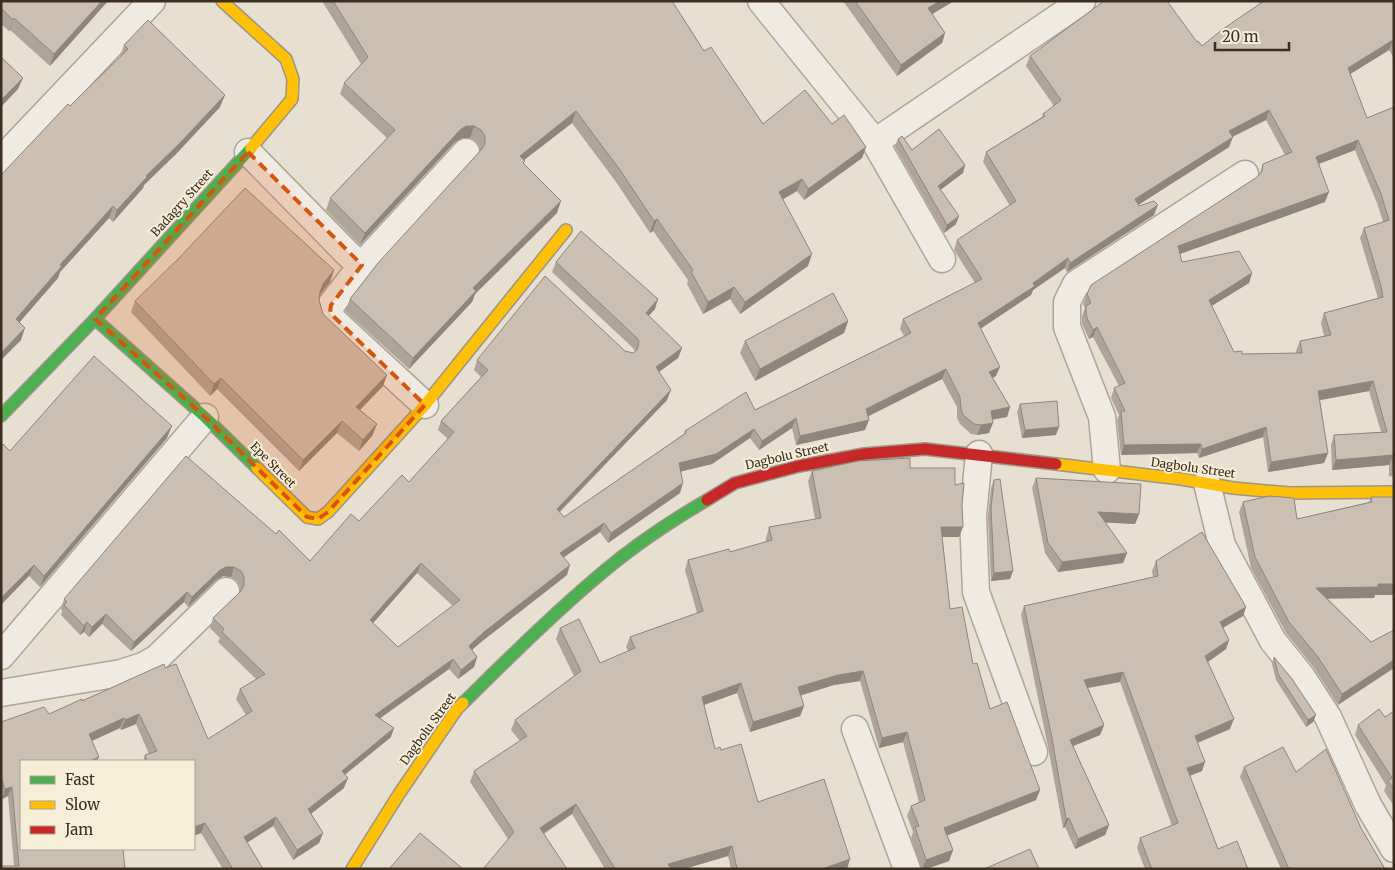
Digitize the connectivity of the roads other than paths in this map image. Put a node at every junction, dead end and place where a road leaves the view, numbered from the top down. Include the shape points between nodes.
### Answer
1 (152, 1) edge
2 (222, 1) edge
3 (761, 1) edge
4 (1082, 1) edge
5 (875, 142) junction
6 (248, 152) junction
7 (466, 152) dead end
8 (1, 160) edge
9 (1245, 174) dead end
10 (566, 230) dead end
11 (942, 259) dead end
12 (362, 265) junction
13 (95, 319) junction
14 (425, 404) junction
15 (1, 416) edge
16 (205, 417) junction
17 (979, 454) junction
18 (1107, 470) junction
19 (1207, 483) junction
20 (1394, 492) edge
21 (226, 591) dead end
22 (1, 656) edge
23 (1, 692) edge
24 (855, 729) dead end
25 (1034, 752) dead end
26 (1394, 849) edge
27 (352, 869) edge
28 (907, 869) edge

1 - 8 street
2 - 6 street, Badagry Street via 286,59 292,79 292,99
3 - 5 street
4 - 5 street
5 - 11 street
6 - 12 street
6 - 13 street, Badagry Street
7 - 12 street
9 - 18 street via 1076,284 1067,302 1067,327 1102,417
10 - 14 street
12 - 14 street via 331,305 333,320
13 - 15 street, Badagry Street
13 - 16 street, Epe Street
14 - 16 street, Epe Street via 328,512 318,519 307,518
16 - 22 street
17 - 18 street, Dagbolu Street
17 - 25 street via 973,516 976,592
17 - 27 street, Dagbolu Street via 925,449 864,454 798,466 735,483 678,517 605,570 457,709
18 - 19 street, Dagbolu Street
19 - 20 street, Dagbolu Street via 1290,493
19 - 26 street via 1226,554 1273,642 1328,717 1368,805
21 - 23 street via 157,658 142,666 121,674
24 - 28 street

